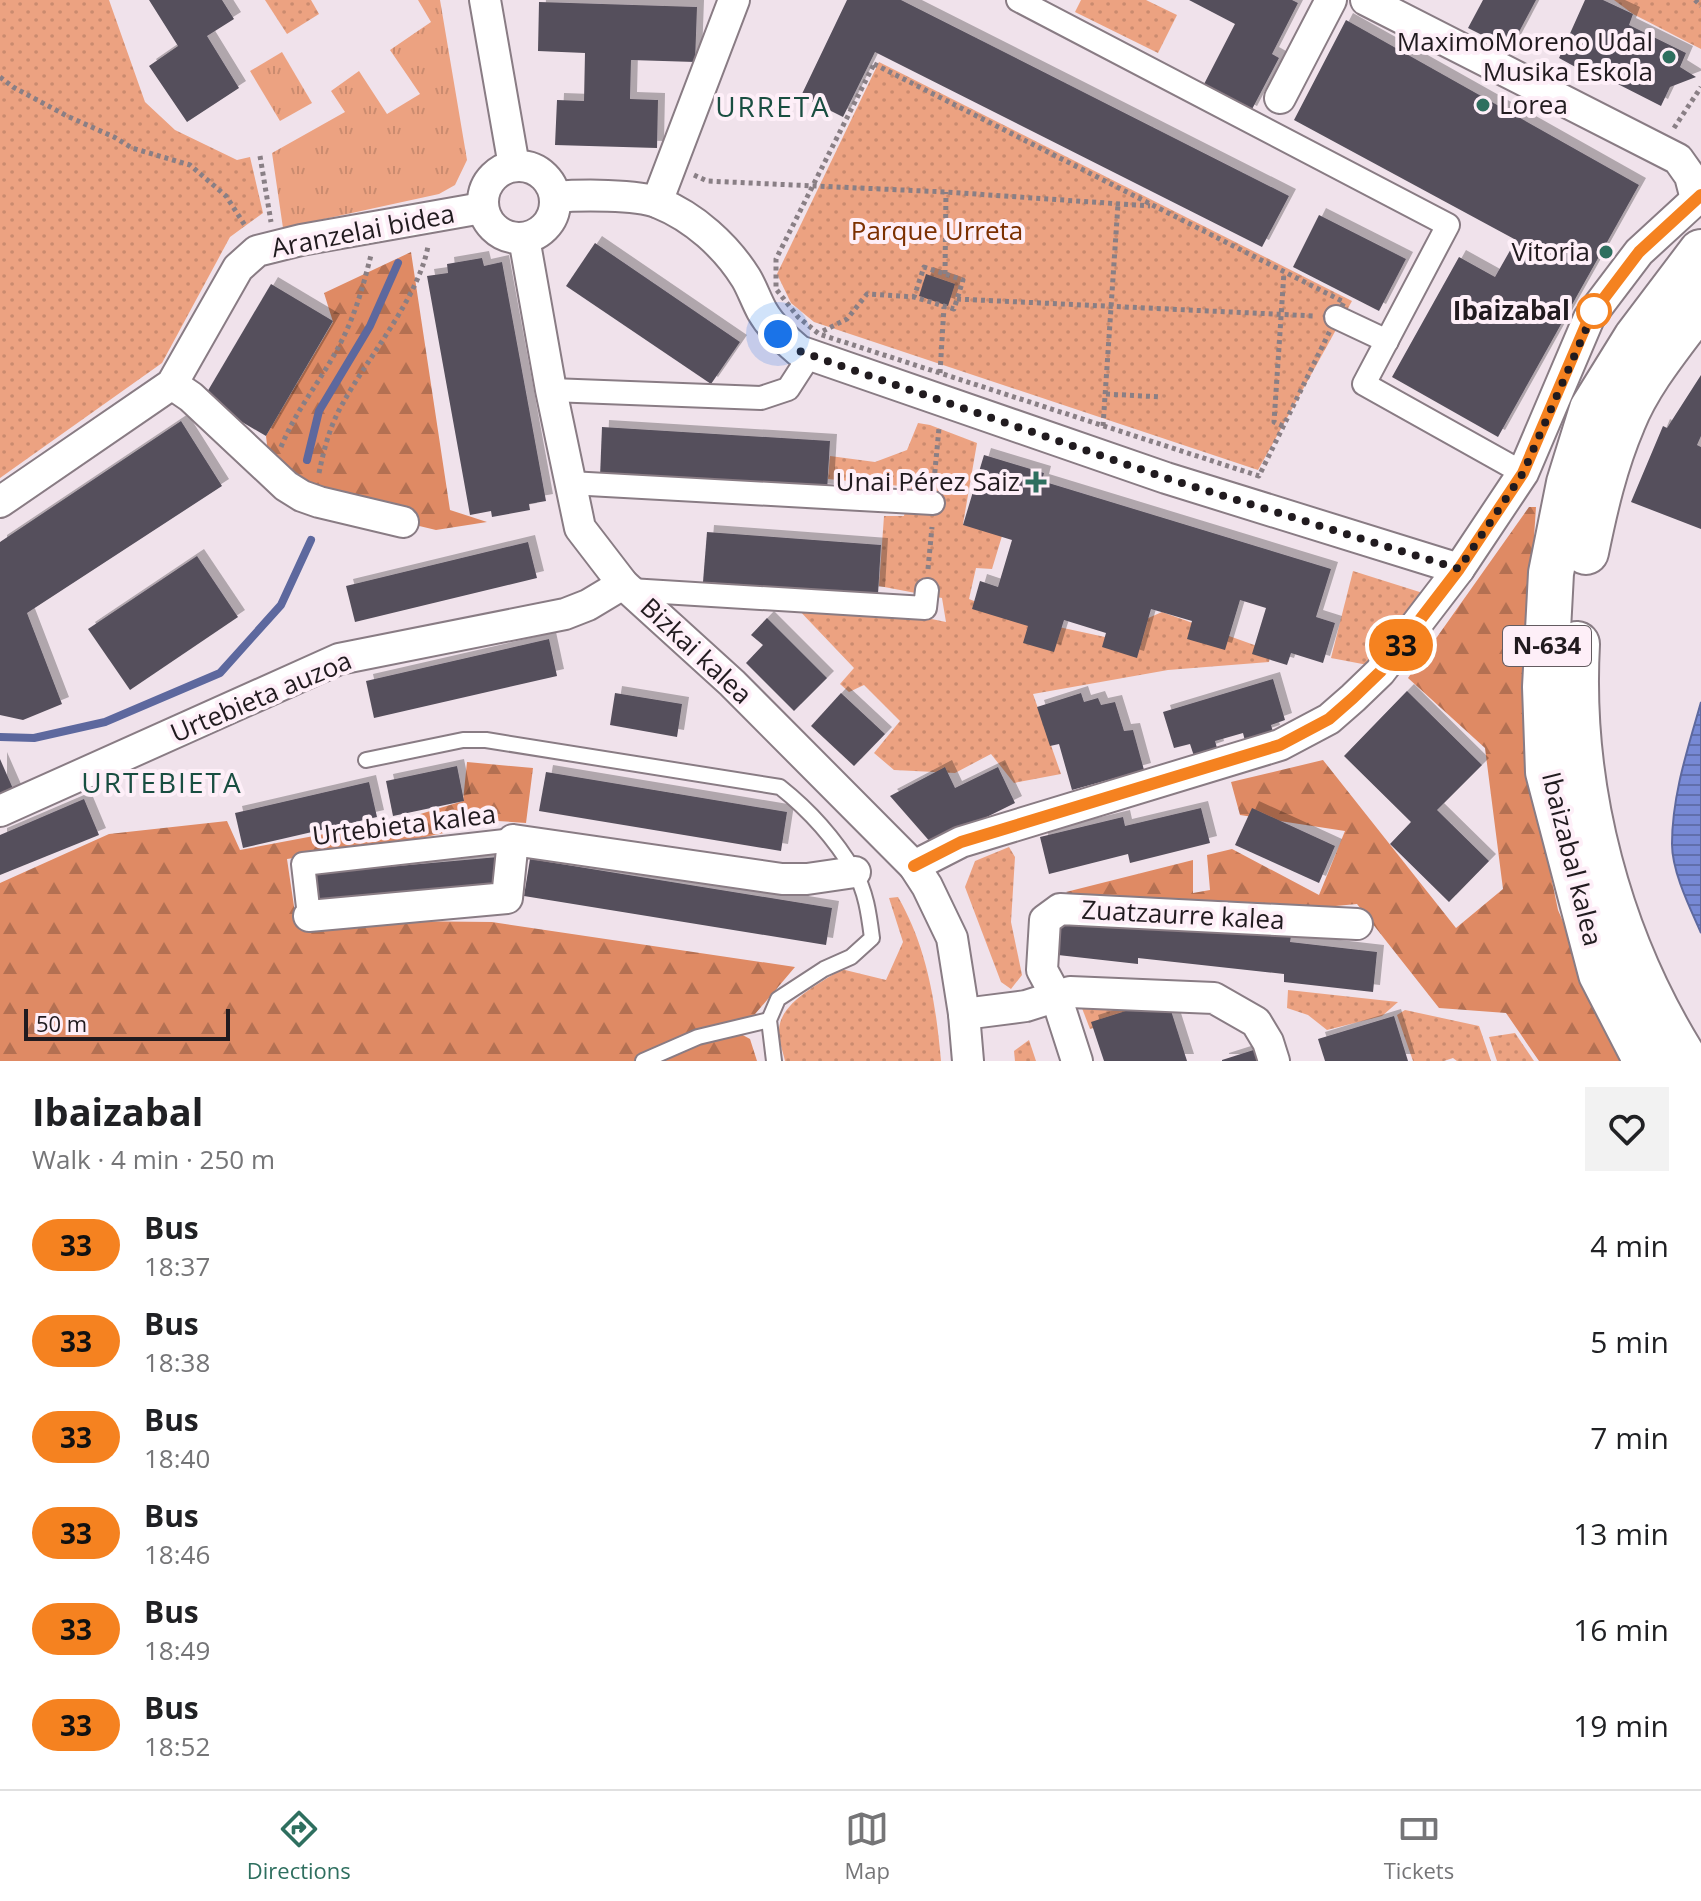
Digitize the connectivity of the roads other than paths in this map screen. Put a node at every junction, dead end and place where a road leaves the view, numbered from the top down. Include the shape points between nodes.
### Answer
1 (485, 0) edge
2 (734, 0) edge
3 (1018, 0) edge
4 (1331, 0) edge
5 (1366, 0) edge
6 (1280, 98) dead end
7 (514, 166) junction
8 (555, 197) junction
9 (1699, 197) edge
10 (657, 202) junction
11 (482, 208) junction
12 (524, 238) junction
13 (1701, 252) edge
14 (1701, 303) edge
15 (1336, 317) road end
16 (1387, 341) junction
17 (814, 345) junction
18 (172, 384) junction
19 (551, 390) junction
20 (1523, 473) junction
21 (570, 483) junction
22 (1569, 483) junction
23 (0, 502) edge
24 (933, 504) road end
25 (403, 522) dead end
26 (1459, 569) junction
27 (626, 587) junction
28 (927, 590) road end
29 (366, 760) dead end
30 (0, 811) edge
31 (513, 840) junction
32 (914, 866) junction
33 (855, 872) junction
34 (309, 916) joint
35 (1357, 924) dead end
36 (1056, 996) junction
37 (973, 1012) junction
38 (769, 1020) junction
39 (643, 1061) edge
40 (774, 1061) edge
41 (968, 1061) edge
42 (974, 1061) edge
43 (1077, 1061) edge
44 (1274, 1061) edge
45 (1646, 1061) edge
46 (1686, 1061) edge

1 - 7 street
2 - 10 street
3 - 16 street via 1448,225
4 - 6 street
5 - 9 street via 1678,159
7 - 8 street via 546,177
7 - 11 street via 493,176
8 - 10 street
8 - 12 street via 551,219
9 - 20 street via 1639,252 1589,318
10 - 17 street via 717,242 778,334 799,351
11 - 12 street via 493,228
11 - 18 street, Aranzelai bidea via 266,249 238,268
12 - 19 street, Bizkai kalea
13 - 22 highway, Ibaizabal kalea / N-634 via 1636,338 1592,409
14 - 46 highway, Ibaizabal kalea / N-634 via 1623,419 1581,574 1575,684 1582,767 1600,868 1633,961
15 - 16 street
16 - 20 street via 1364,384
17 - 19 street via 788,389 761,398
17 - 26 street via 1166,478
18 - 23 street, Aranzelai bidea
18 - 25 street via 286,486 312,500
19 - 21 street, Bizkai kalea
20 - 22 street
20 - 26 street
21 - 24 street
21 - 27 street, Bizkai kalea via 580,528
22 - 45 highway, Ibaizabal kalea / N-634 via 1551,573 1545,687 1548,772 1601,974
26 - 32 street via 1380,672 1329,719 1280,745 961,842
27 - 28 street via 925,608
27 - 30 street, Urtebieta auzoa via 565,614 339,659
27 - 32 street, Bizkai kalea via 732,683
29 - 33 lane via 486,740 780,787 806,808
31 - 33 street via 782,879
31 - 34 street via 507,898
31 - 34 street, Urtebieta kalea via 303,864
32 - 37 street, Bizkai kalea via 952,938
33 - 38 lane via 872,938 851,957 778,999
35 - 36 street, Zuatzaurre kalea via 1060,909 1045,920 1042,970
36 - 37 street via 1026,1006
36 - 43 street, Zuatzaurre kalea
36 - 44 street via 1070,992 1214,998 1256,1022
37 - 41 street, Bizkai kalea
37 - 42 street
38 - 39 lane via 698,1037
38 - 40 lane

